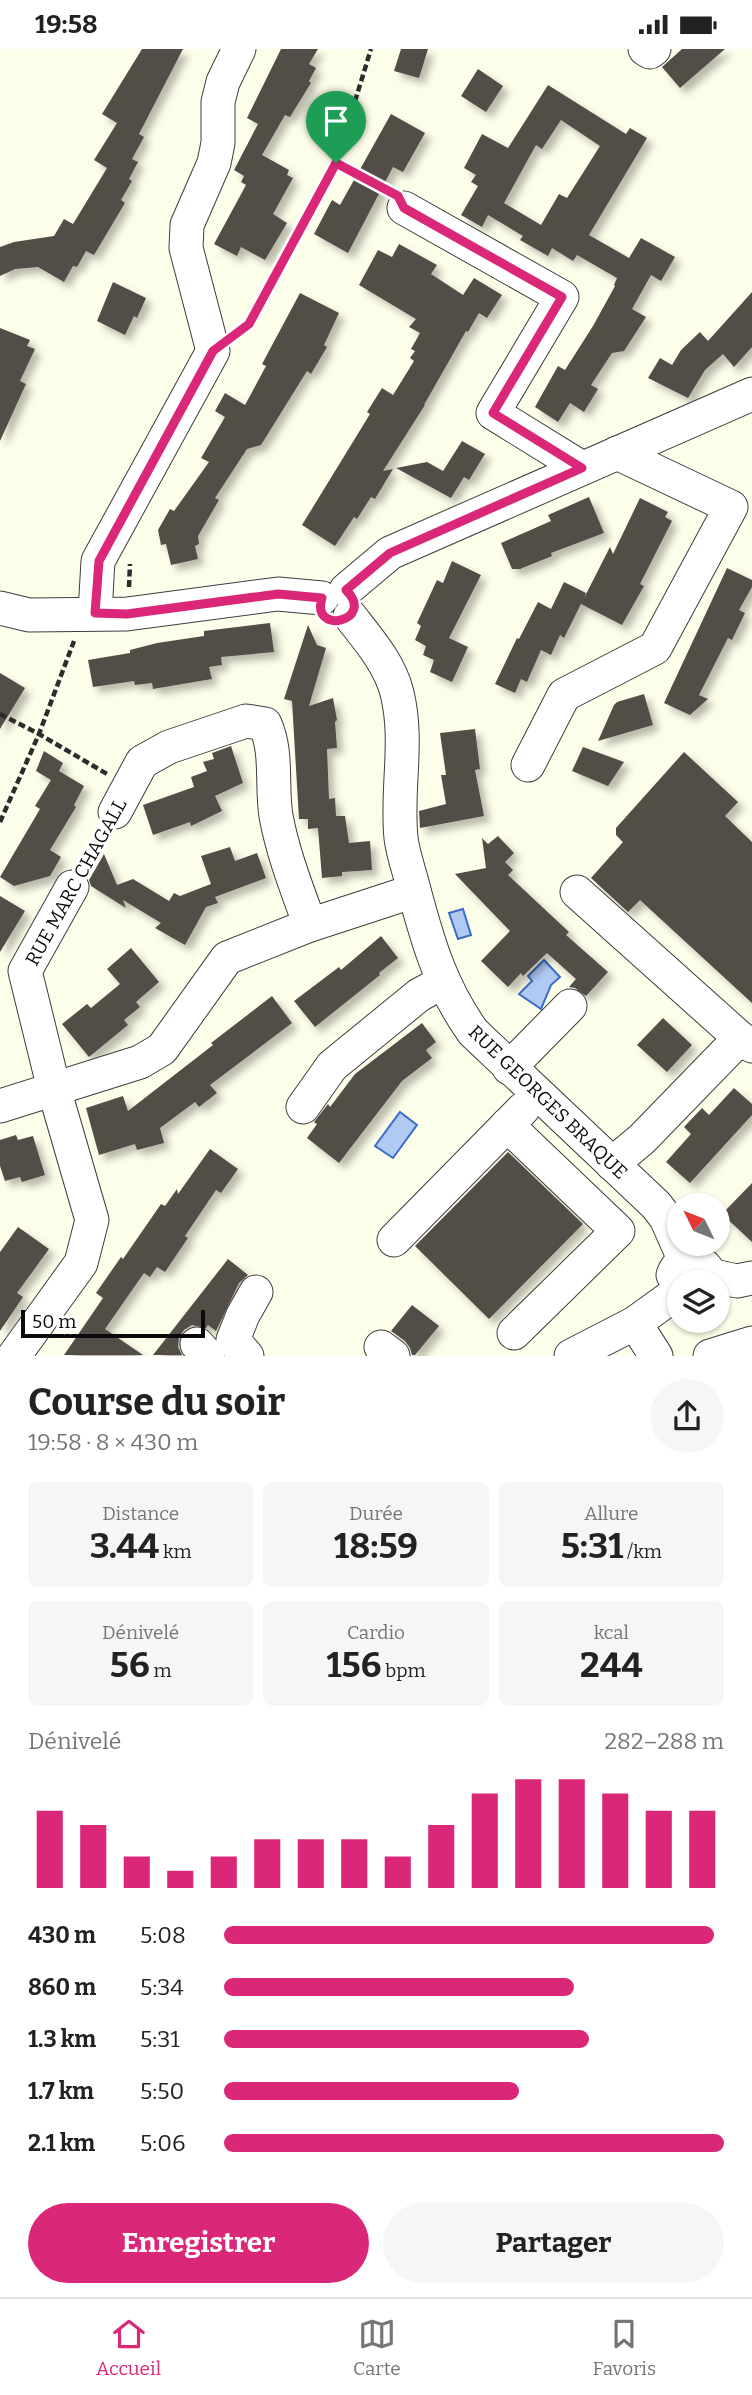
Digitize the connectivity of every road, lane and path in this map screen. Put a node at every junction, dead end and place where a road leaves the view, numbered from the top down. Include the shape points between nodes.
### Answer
1 (239, 49) edge
2 (370, 49) edge
3 (645, 49) edge
4 (654, 49) edge
5 (336, 163) junction
6 (404, 208) joint
7 (213, 351) junction
8 (752, 394) edge
9 (617, 453) junction
10 (582, 468) junction
11 (741, 504) edge
12 (340, 601) junction
13 (0, 608) edge
14 (86, 625) junction
15 (0, 714) edge
16 (39, 734) junction
17 (528, 765) dead end
18 (122, 799) junction
19 (0, 822) edge
20 (72, 887) joint
21 (414, 891) junction
22 (577, 892) dead end
23 (310, 925) junction
24 (443, 982) junction
25 (570, 1006) dead end
26 (746, 1042) edge
27 (509, 1068) junction
28 (54, 1089) junction
29 (537, 1094) junction
30 (0, 1106) edge
31 (303, 1107) dead end
32 (507, 1125) junction
33 (612, 1164) junction
34 (394, 1240) dead end
35 (687, 1270) edge
36 (752, 1278) edge
37 (730, 1281) edge
38 (256, 1292) dead end
39 (667, 1299) edge
40 (635, 1323) junction
41 (514, 1333) dead end
42 (752, 1343) edge
43 (15, 1356) edge
44 (247, 1356) edge
45 (571, 1356) edge
46 (656, 1356) edge
47 (710, 1356) edge

1 - 7 street via 218,102 214,163 187,225 186,247
2 - 5 path
3 - 4 street via 650,53
5 - 6 path via 398,196
5 - 7 path via 249,324
6 - 10 street via 562,297 493,413
7 - 14 street via 99,561
8 - 9 street
9 - 10 street
9 - 11 street
10 - 12 street via 390,553
11 - 17 street via 655,648 564,695
12 - 14 street via 278,594 127,614
12 - 21 street, RUE GEORGES BRAQUE via 376,649 397,691 403,737 401,840
13 - 14 street
14 - 16 path
15 - 16 path
16 - 18 path
16 - 19 path
18 - 20 path, RUE MARC CHAGALL
18 - 23 street, RUE MARC CHAGALL via 142,762 169,747 246,721 265,725 272,740 276,814
20 - 28 street, RUE MARC CHAGALL via 25,971
21 - 23 street
21 - 24 street, RUE GEORGES BRAQUE
22 - 26 street
23 - 28 street via 227,958 162,1049 140,1062
24 - 27 street, RUE GEORGES BRAQUE via 473,1032
24 - 31 street via 419,995 332,1066
25 - 27 street
26 - 33 street
27 - 29 street, RUE GEORGES BRAQUE
28 - 30 street
28 - 43 street, RUE MARC CHAGALL via 92,1220 81,1263
29 - 32 street
29 - 33 street, RUE GEORGES BRAQUE
32 - 34 street
32 - 41 street via 618,1231
33 - 35 street, RUE GEORGES BRAQUE via 666,1218
36 - 37 street
38 - 44 street via 233,1340
39 - 40 street
40 - 45 street
40 - 46 street
42 - 47 street

